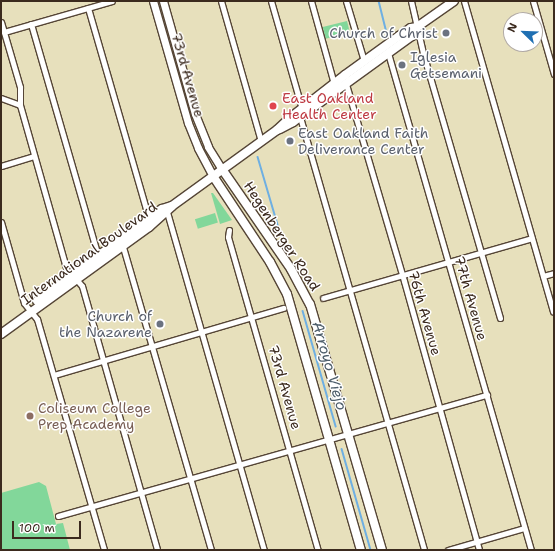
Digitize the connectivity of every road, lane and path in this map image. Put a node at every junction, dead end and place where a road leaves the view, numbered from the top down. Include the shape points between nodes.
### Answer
1 (112, 1) edge
2 (153, 1) edge
3 (163, 1) edge
4 (222, 1) edge
5 (271, 1) edge
6 (311, 1) edge
7 (346, 1) edge
8 (411, 1) edge
9 (454, 1) edge
10 (464, 1) edge
11 (533, 1) edge
12 (88, 8) junction
13 (1, 22) edge
14 (31, 24) junction
15 (417, 27) junction
16 (4, 32) junction
17 (388, 53) junction
18 (364, 61) junction
19 (554, 74) edge
20 (334, 84) junction
21 (346, 84) junction
22 (1, 98) edge
23 (20, 105) junction
24 (301, 113) junction
25 (261, 141) junction
26 (34, 156) junction
27 (1, 166) edge
28 (222, 169) junction
29 (213, 176) junction
30 (169, 209) junction
31 (149, 219) junction
32 (1, 222) edge
33 (229, 230) dead end
34 (532, 238) junction
35 (123, 247) junction
36 (480, 254) junction
37 (98, 256) junction
38 (448, 262) junction
39 (554, 273) edge
40 (401, 274) junction
41 (544, 276) junction
42 (73, 277) junction
43 (351, 289) junction
44 (322, 298) dead end
45 (283, 308) dead end
46 (30, 309) junction
47 (554, 312) edge
48 (252, 318) junction
49 (500, 318) dead end
50 (1, 327) edge
51 (202, 333) junction
52 (1, 334) edge
53 (152, 346) junction
54 (103, 361) junction
55 (54, 375) junction
56 (487, 395) junction
57 (440, 409) junction
58 (389, 423) junction
59 (349, 434) junction
60 (329, 440) junction
61 (289, 452) junction
62 (240, 466) junction
63 (191, 480) junction
64 (141, 494) junction
65 (92, 508) junction
66 (58, 516) dead end
67 (524, 528) junction
68 (476, 542) junction
69 (104, 550) edge
70 (157, 550) edge
71 (211, 550) edge
72 (264, 550) edge
73 (318, 550) edge
74 (361, 550) edge
75 (382, 550) edge
76 (424, 550) edge
77 (448, 550) edge
78 (478, 550) edge
79 (531, 550) edge

1 - 12 street
2 - 29 main road, 73rd Avenue via 188,123
3 - 28 main road, 73rd Avenue via 195,114 208,147
4 - 25 street
5 - 24 street
6 - 20 street
7 - 18 street
8 - 15 street
9 - 15 main road, International Boulevard
10 - 34 street
11 - 19 street
12 - 14 street
12 - 31 street
13 - 16 street
14 - 16 street
14 - 37 street
15 - 17 main road, International Boulevard via 412,36
15 - 18 main road, International Boulevard via 411,28
15 - 36 street via 422,53
16 - 23 street via 20,87
17 - 21 main road, International Boulevard
17 - 38 street, 77th Avenue
18 - 20 main road, International Boulevard
20 - 24 main road, International Boulevard
21 - 24 main road, International Boulevard
21 - 40 street, 76th Avenue
22 - 23 street
23 - 26 street
24 - 25 main road, International Boulevard
24 - 43 street
25 - 28 main road, International Boulevard
26 - 27 street
26 - 42 street via 67,271
28 - 29 main road, International Boulevard
28 - 59 main road, Hegenberger Road via 291,270 310,304
29 - 30 main road, International Boulevard
29 - 60 main road, Hegenberger Road via 270,262 287,294
30 - 31 main road, International Boulevard via 162,209
30 - 35 main road, International Boulevard
30 - 51 street
31 - 37 main road, International Boulevard
32 - 46 street via 24,302
33 - 48 street, 73rd Avenue via 228,237
34 - 36 street
34 - 41 street
35 - 42 main road, International Boulevard
35 - 53 street
36 - 38 street
36 - 49 street
37 - 42 main road, International Boulevard
38 - 40 street
38 - 56 street, 77th Avenue
39 - 41 street
40 - 43 street
40 - 57 street, 76th Avenue
41 - 47 street
42 - 46 main road, International Boulevard
42 - 54 street via 82,286
43 - 44 street
43 - 58 street
45 - 48 street
46 - 50 main road, International Boulevard
46 - 52 main road, International Boulevard
46 - 55 street via 38,319
48 - 51 street
48 - 61 street, 73rd Avenue
51 - 53 street
51 - 62 street
53 - 54 street
53 - 63 street
54 - 55 street
54 - 64 street
55 - 65 street
56 - 57 street
56 - 67 street, 77th Avenue
57 - 58 street
57 - 68 street, 76th Avenue
58 - 59 street
58 - 76 street
59 - 60 street
59 - 75 main road, Hegenberger Road
60 - 61 street
60 - 74 main road, Hegenberger Road
61 - 62 street
61 - 73 street, 73rd Avenue
62 - 63 street
62 - 72 street
63 - 64 street
63 - 71 street
64 - 65 street
64 - 70 street
65 - 66 street
65 - 69 street
67 - 68 street
67 - 79 street, 77th Avenue
68 - 77 street
68 - 78 street, 76th Avenue

